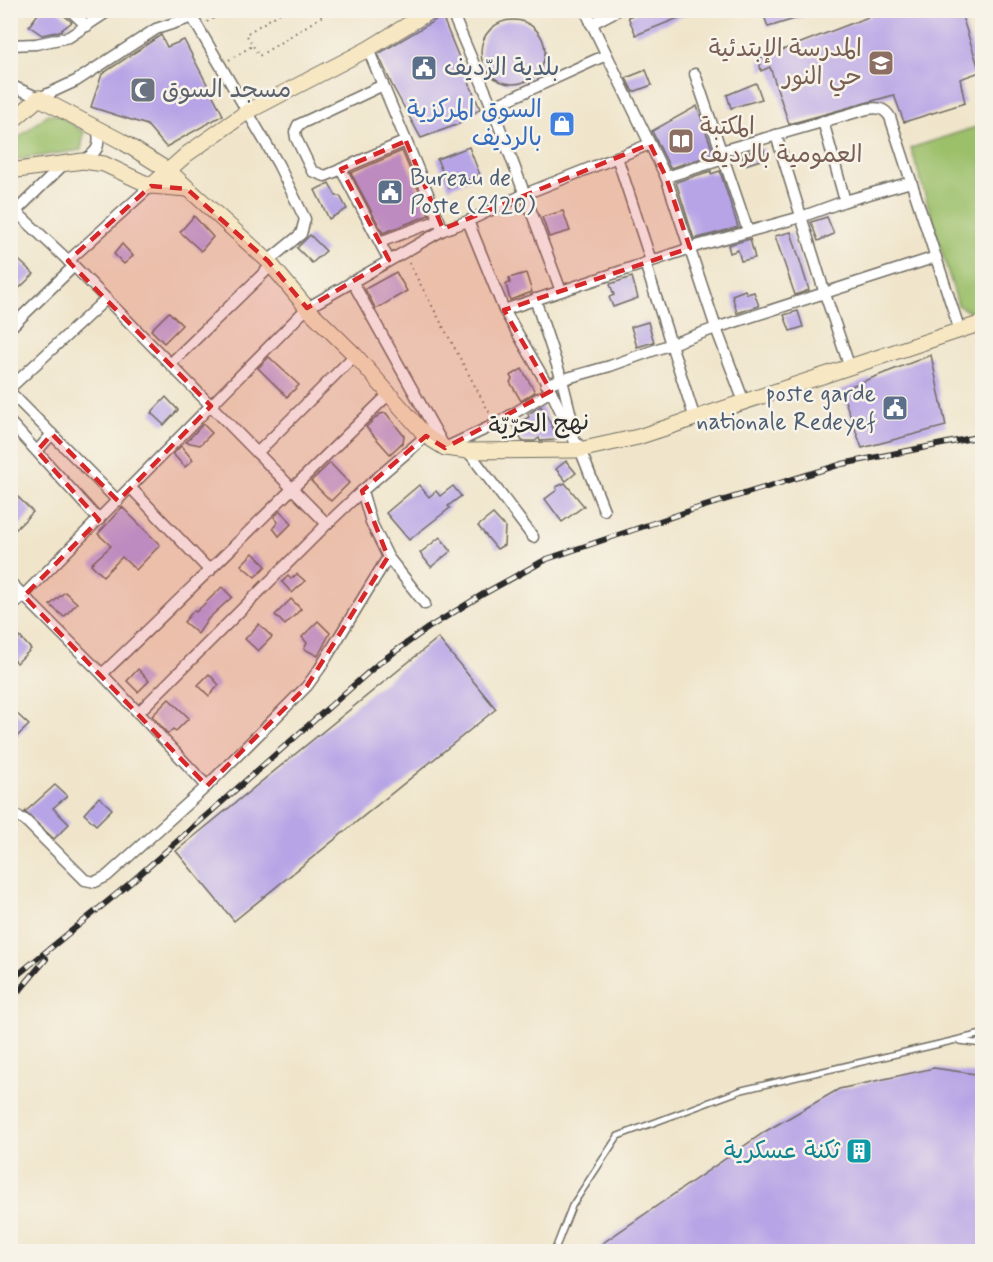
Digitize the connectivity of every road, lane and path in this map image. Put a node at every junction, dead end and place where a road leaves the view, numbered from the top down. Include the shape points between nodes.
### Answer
1 (70, 10) edge
2 (110, 10) edge
3 (228, 10) edge
4 (285, 10) edge
5 (332, 10) edge
6 (432, 10) edge
7 (451, 10) edge
8 (585, 10) edge
9 (618, 10) edge
10 (192, 17) edge
11 (591, 24) junction
12 (87, 26) junction
13 (10, 45) edge
14 (252, 46) junction
15 (368, 49) junction
16 (606, 56) junction
17 (220, 65) junction
18 (695, 74) dead end
19 (11, 85) edge
20 (383, 85) junction
21 (39, 98) junction
22 (492, 107) junction
23 (247, 112) junction
24 (823, 121) junction
25 (10, 123) edge
26 (98, 129) junction
27 (776, 135) junction
28 (406, 141) junction
29 (650, 144) junction
30 (723, 155) junction
31 (617, 157) junction
32 (83, 161) junction
33 (65, 163) junction
34 (342, 169) junction
35 (10, 171) edge
36 (170, 171) junction
37 (666, 177) junction
38 (911, 182) junction
39 (151, 186) junction
40 (187, 189) junction
41 (525, 194) junction
42 (845, 201) junction
43 (13, 211) edge
44 (801, 217) junction
45 (468, 221) junction
46 (441, 225) junction
47 (748, 231) junction
48 (380, 242) junction
49 (690, 248) junction
50 (403, 252) junction
51 (936, 257) junction
52 (389, 260) junction
53 (648, 262) junction
54 (270, 263) junction
55 (71, 264) junction
56 (352, 281) junction
57 (561, 291) junction
58 (825, 294) junction
59 (106, 298) junction
60 (535, 299) junction
61 (307, 308) junction
62 (504, 310) junction
63 (982, 323) edge
64 (10, 328) edge
65 (716, 328) junction
66 (960, 331) junction
67 (672, 343) junction
68 (355, 355) junction
69 (170, 364) junction
70 (850, 368) junction
71 (562, 380) junction
72 (549, 388) junction
73 (10, 390) edge
74 (389, 394) junction
75 (744, 402) junction
76 (212, 406) junction
77 (695, 419) junction
78 (10, 423) edge
79 (496, 424) junction
80 (52, 434) junction
81 (426, 436) junction
82 (445, 448) junction
83 (579, 450) junction
84 (37, 451) junction
85 (468, 451) junction
86 (257, 453) junction
87 (131, 488) junction
88 (292, 488) junction
89 (362, 490) junction
90 (117, 501) junction
91 (604, 510) dead end
92 (99, 520) junction
93 (327, 524) junction
94 (532, 537) dead end
95 (388, 557) junction
96 (210, 571) junction
97 (10, 582) edge
98 (24, 596) junction
99 (425, 604) dead end
100 (10, 609) edge
101 (102, 674) junction
102 (138, 712) junction
103 (207, 786) junction
104 (10, 805) edge
105 (10, 813) edge
106 (25, 820) junction
107 (982, 1034) edge
108 (957, 1040) junction
109 (982, 1044) edge
110 (554, 1251) edge

1 - 12 street
2 - 12 street
3 - 10 path
4 - 14 path via 246,34
5 - 14 path via 259,56
6 - 15 street
7 - 22 street
8 - 11 street
9 - 11 street
10 - 17 street
10 - 21 street via 156,29 76,81
11 - 16 street
12 - 13 street via 58,40
14 - 17 path
15 - 20 street
15 - 23 street
16 - 22 street
16 - 29 street
17 - 23 street
18 - 30 street
19 - 21 street
20 - 28 street
20 - 34 street via 298,125 296,138 312,171 324,176
21 - 25 street
21 - 26 street, نهج الحرّيّة
22 - 41 street
23 - 36 street via 187,153
23 - 54 street via 305,219 301,234
24 - 27 street
24 - 38 street via 874,107 882,109 890,117
24 - 42 street
26 - 32 street via 100,141 96,152
26 - 36 street, نهج الحرّيّة
27 - 30 street
27 - 44 street
28 - 34 street
28 - 46 street
29 - 31 street
29 - 37 street
30 - 37 street
30 - 47 street
31 - 41 street
31 - 53 street
32 - 33 street
32 - 39 street via 104,164
33 - 35 street
33 - 43 street
34 - 48 street
36 - 39 street
36 - 40 street, نهج الحرّيّة
37 - 49 street
38 - 42 street
38 - 51 street
39 - 40 street
39 - 55 street
40 - 54 street, نهج الحرّيّة
41 - 45 street
41 - 57 street
42 - 44 street
43 - 55 street
44 - 47 street
44 - 58 street
45 - 46 street
45 - 62 street
46 - 48 street
46 - 50 street
47 - 49 street
48 - 52 street
49 - 53 street
49 - 65 street
50 - 52 street
50 - 79 path
51 - 58 street
51 - 66 street
52 - 56 street
53 - 57 street
53 - 67 street
54 - 61 street, نهج الحرّيّة
54 - 69 street
55 - 59 street
55 - 64 street
56 - 61 street
56 - 82 street
57 - 60 street
58 - 65 street
58 - 70 street
59 - 69 street
59 - 73 street
60 - 62 street
60 - 71 street
61 - 68 street, نهج الحرّيّة
61 - 76 street
62 - 72 street
63 - 66 street, نهج الحرّيّة
65 - 67 street
65 - 75 street
66 - 70 street, نهج الحرّيّة
67 - 71 street
67 - 77 street
68 - 74 street, نهج الحرّيّة
68 - 86 street
69 - 76 street
70 - 75 street, نهج الحرّيّة
71 - 72 street
71 - 83 street
72 - 79 street
72 - 83 street
73 - 80 street
74 - 81 street, نهج الحرّيّة
74 - 88 street
75 - 77 street, نهج الحرّيّة
76 - 86 street
76 - 87 street
77 - 83 street, نهج الحرّيّة
78 - 84 street
79 - 82 street
80 - 84 street
80 - 90 street
81 - 82 street, نهج الحرّيّة
81 - 89 street
82 - 85 street, نهج الحرّيّة
83 - 85 street, نهج الحرّيّة
83 - 91 street
84 - 92 street
85 - 94 street
86 - 88 street
87 - 90 street
87 - 96 street
88 - 93 street
88 - 96 street
89 - 93 street
89 - 95 street via 371,522
90 - 92 street
92 - 98 street
93 - 102 street
95 - 99 street
95 - 103 street via 307,686
96 - 101 street
97 - 98 street
98 - 100 street
98 - 101 street
101 - 102 street
102 - 103 street
103 - 106 street via 107,876 95,882 85,880
104 - 106 street
105 - 106 street
107 - 108 lane
108 - 109 lane
108 - 110 lane via 742,1090 618,1136 572,1206

